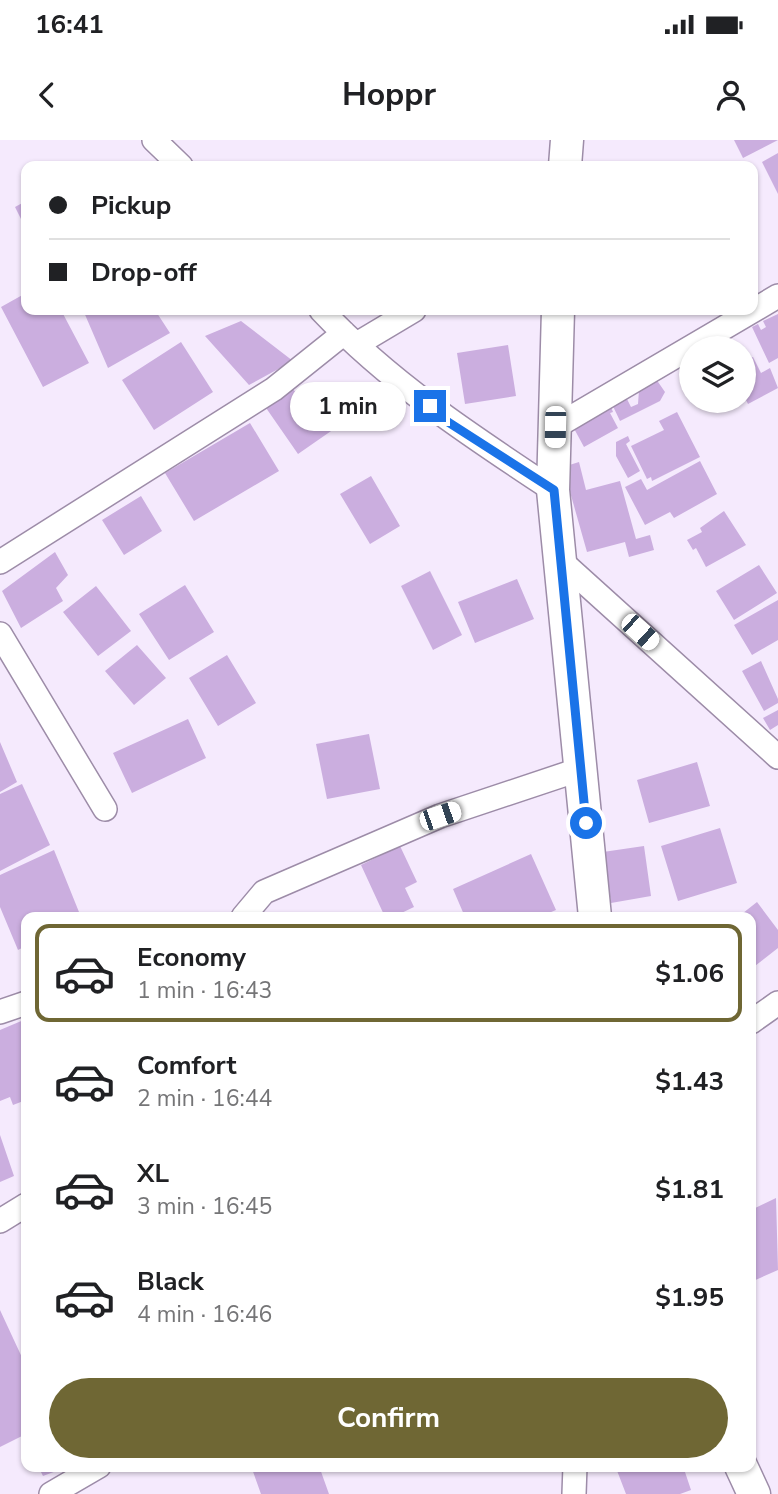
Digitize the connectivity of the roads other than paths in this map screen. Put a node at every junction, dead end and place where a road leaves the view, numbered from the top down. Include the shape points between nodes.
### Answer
1 (154, 140) edge
2 (567, 140) edge
3 (176, 161) edge
4 (565, 161) edge
5 (778, 296) edge
6 (758, 308) edge
7 (326, 315) edge
8 (403, 315) edge
9 (558, 315) edge
10 (746, 315) edge
11 (350, 339) junction
12 (555, 427) junction
13 (554, 490) junction
14 (561, 561) junction
15 (0, 562) edge
16 (0, 634) edge
17 (778, 757) edge
18 (581, 769) junction
19 (105, 810) dead end
20 (247, 912) edge
21 (595, 912) edge
22 (778, 1003) edge
23 (21, 1005) edge
24 (0, 1012) edge
25 (756, 1018) edge
26 (21, 1208) edge
27 (0, 1221) edge
28 (89, 1472) edge
29 (575, 1472) edge
30 (744, 1472) edge
31 (51, 1494) edge
32 (574, 1494) edge
33 (754, 1494) edge

1 - 3 street
2 - 4 street
5 - 6 street
7 - 11 street
8 - 11 street
9 - 12 street
10 - 12 street
11 - 13 street via 448,422
11 - 15 street
12 - 13 street
13 - 14 street
14 - 17 street
14 - 18 street
16 - 19 street
18 - 20 street via 440,816 264,892
18 - 21 street
22 - 25 street
23 - 24 street
26 - 27 street
28 - 31 street
29 - 32 street
30 - 33 street

